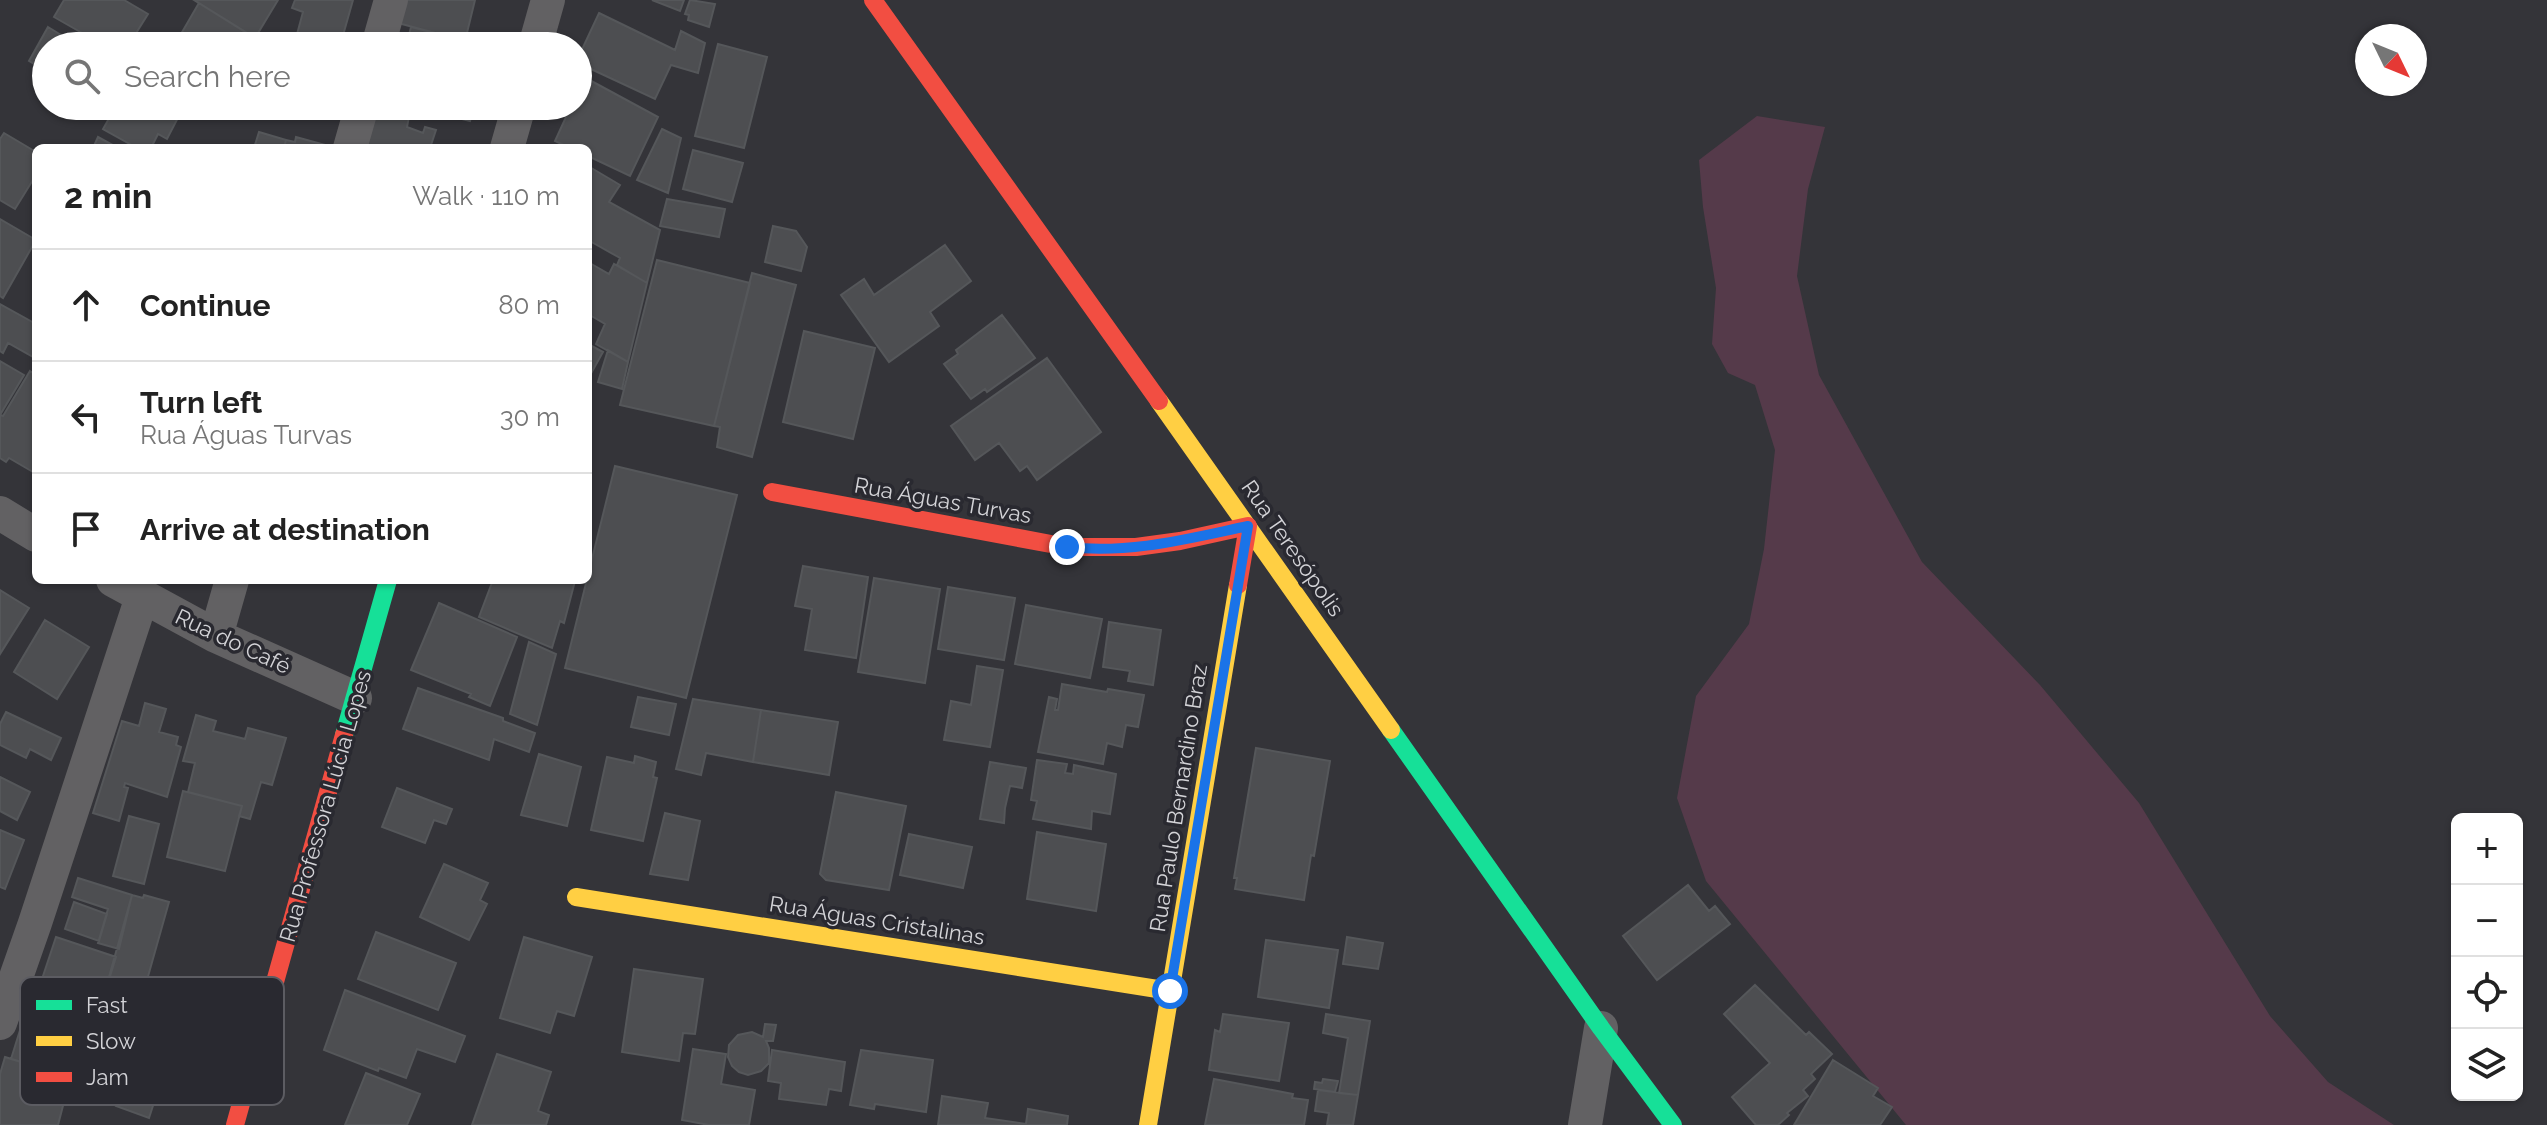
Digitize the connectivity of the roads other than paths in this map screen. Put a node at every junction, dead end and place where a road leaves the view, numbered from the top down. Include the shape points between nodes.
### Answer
1 (391, 0) edge
2 (548, 0) edge
3 (873, 0) edge
4 (382, 32) edge
5 (539, 32) edge
6 (358, 120) edge
7 (515, 120) edge
8 (351, 144) edge
9 (508, 144) edge
10 (772, 492) dead end
11 (0, 513) edge
12 (1248, 526) junction
13 (32, 533) edge
14 (231, 584) edge
15 (387, 584) edge
16 (127, 588) edge
17 (216, 636) junction
18 (355, 698) junction
19 (576, 897) dead end
20 (277, 977) edge
21 (1170, 991) junction
22 (0, 1023) edge
23 (1601, 1028) junction
24 (241, 1105) edge
25 (235, 1125) edge
26 (1148, 1125) edge
27 (1585, 1125) edge
28 (1673, 1125) edge

1 - 4 street
2 - 5 street
3 - 12 street, Rua Teresópolis
6 - 8 street
7 - 9 street
10 - 12 street, Rua Águas Turvas via 1102,551 1161,545
11 - 13 street
12 - 21 street, Rua Paulo Bernardino Braz
12 - 23 street, Rua Teresópolis
14 - 17 street
15 - 18 street, Rua Professora Lúcia Lopes
16 - 17 street, Rua do Café
16 - 22 street via 45,894
17 - 18 street, Rua do Café
18 - 20 street, Rua Professora Lúcia Lopes
19 - 21 street, Rua Águas Cristalinas
21 - 26 street, Rua Paulo Bernardino Braz
23 - 27 street
23 - 28 street, Rua Teresópolis
24 - 25 street, Rua Professora Lúcia Lopes

